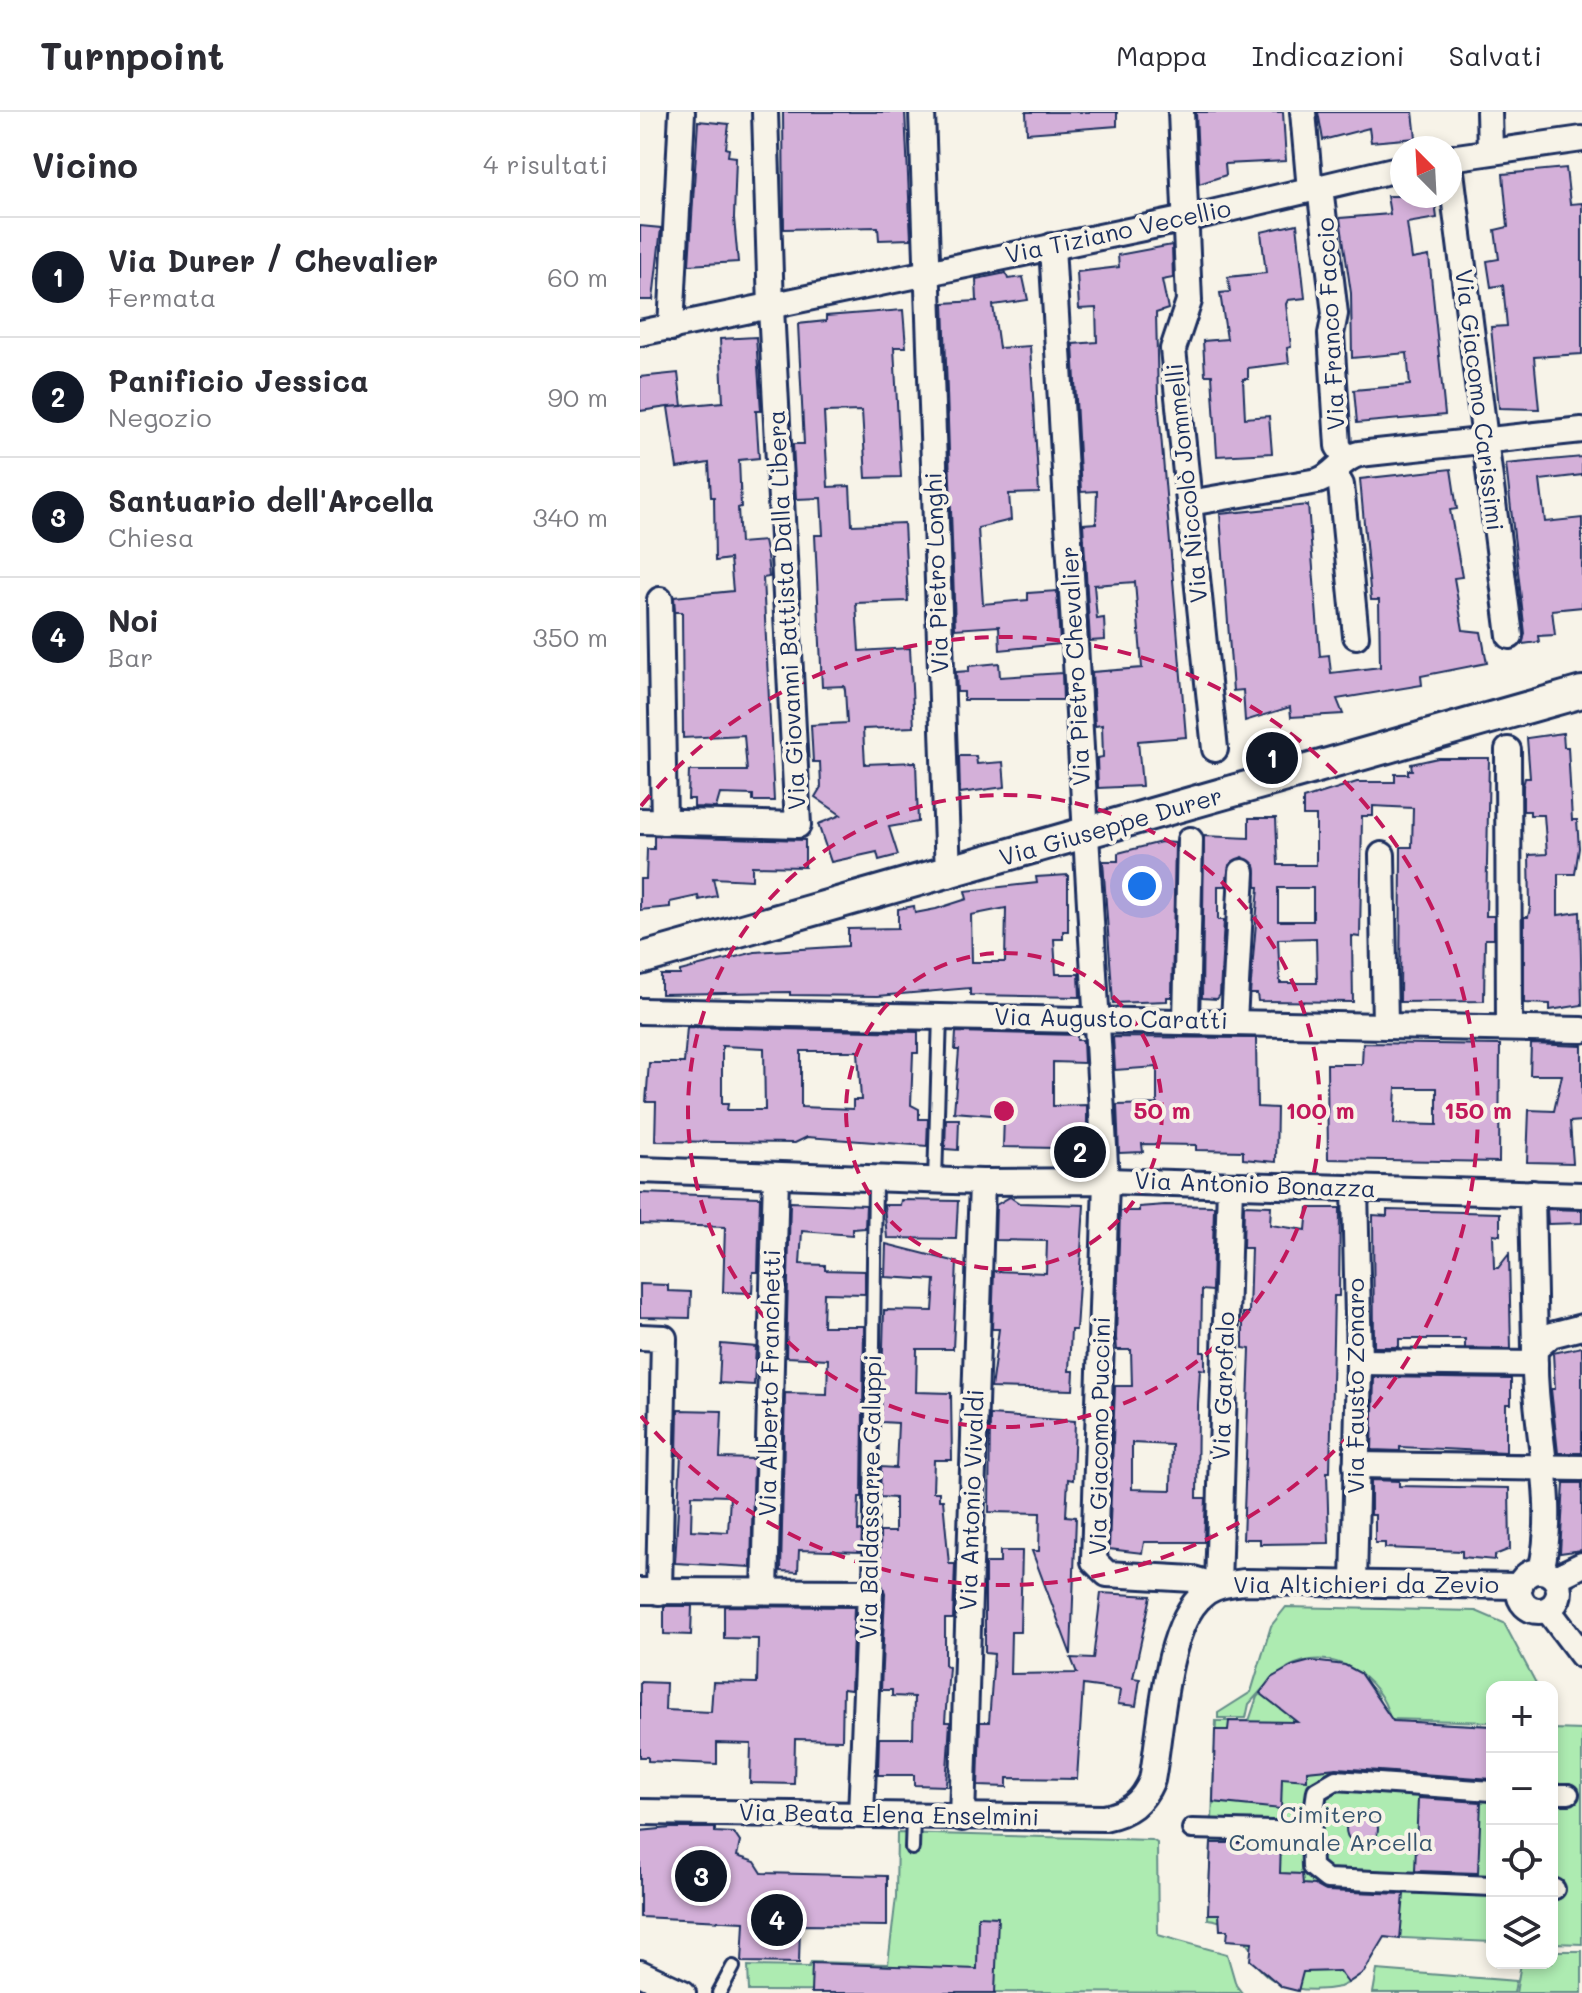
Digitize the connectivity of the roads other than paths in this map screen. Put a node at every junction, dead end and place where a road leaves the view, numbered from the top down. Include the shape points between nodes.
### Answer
1 (682, 112) edge
2 (765, 112) edge
3 (922, 112) edge
4 (1181, 112) edge
5 (1303, 112) edge
6 (1489, 112) edge
7 (1582, 139) edge
8 (1490, 150) junction
9 (1462, 156) edge
10 (1390, 171) edge
11 (1315, 189) junction
12 (1455, 208) edge
13 (1186, 219) junction
14 (1052, 246) junction
15 (926, 272) junction
16 (771, 308) junction
17 (671, 328) junction
18 (640, 333) edge
19 (1582, 430) edge
20 (1483, 440) junction
21 (1340, 466) junction
22 (1189, 503) junction
23 (660, 600) dead end
24 (1356, 636) dead end
25 (1510, 636) dead end
26 (1582, 692) edge
27 (1215, 749) dead end
28 (1508, 750) dead end
29 (652, 821) edge
30 (1087, 834) junction
31 (1190, 840) dead end
32 (1382, 855) dead end
33 (1242, 872) dead end
34 (948, 875) junction
35 (640, 959) edge
36 (640, 1011) edge
37 (940, 1016) junction
38 (1096, 1020) junction
39 (1186, 1021) junction
40 (1234, 1021) junction
41 (1385, 1025) junction
42 (1509, 1028) junction
43 (1582, 1030) edge
44 (640, 1170) edge
45 (776, 1175) junction
46 (875, 1179) junction
47 (935, 1180) junction
48 (1106, 1181) junction
49 (982, 1182) junction
50 (1230, 1185) junction
51 (1355, 1189) junction
52 (1532, 1193) junction
53 (1582, 1195) edge
54 (1582, 1327) edge
55 (640, 1337) edge
56 (1535, 1356) junction
57 (1359, 1362) junction
58 (1356, 1465) junction
59 (1582, 1468) edge
60 (1546, 1469) junction
61 (1582, 1565) edge
62 (1548, 1575) junction
63 (1354, 1584) junction
64 (1218, 1586) junction
65 (1520, 1586) junction
66 (765, 1591) junction
67 (650, 1592) edge
68 (870, 1592) junction
69 (1548, 1610) junction
70 (1582, 1655) edge
71 (1486, 1791) edge
72 (1135, 1807) joint
73 (640, 1812) edge
74 (861, 1815) junction
75 (913, 1817) junction
76 (962, 1818) junction
77 (1192, 1829) dead end
78 (1311, 1832) junction
79 (912, 1848) dead end
80 (1486, 1886) edge
81 (733, 1967) dead end
82 (640, 1973) edge
83 (683, 1993) edge
84 (719, 1993) edge

1 - 17 street
2 - 16 street
3 - 15 street
4 - 13 street, Via Niccolò Jommelli
5 - 11 street
6 - 8 street
7 - 8 street
8 - 9 street
10 - 11 street, Via Tiziano Vecellio
11 - 13 street, Via Tiziano Vecellio
11 - 21 street, Via Franco Faccio via 1335,314 1331,334
12 - 20 street, Via Giacomo Carissimi
13 - 14 street, Via Tiziano Vecellio
13 - 22 street, Via Niccolò Jommelli via 1189,301 1173,349
14 - 15 street, Via Tiziano Vecellio
14 - 30 street, Via Pietro Chevalier
15 - 16 street, Via Tiziano Vecellio
15 - 34 street, Via Pietro Longhi
16 - 17 street, Via Tiziano Vecellio
16 - 29 street, Via Giovanni Battista Dalla Libera via 798,825
17 - 18 street, Via Tiziano Vecellio
19 - 20 street
20 - 21 street
20 - 25 street, Via Giacomo Carissimi
21 - 22 street via 1318,481
21 - 24 street, Via Franco Faccio
22 - 27 street, Via Niccolò Jommelli
23 - 29 street, Via Giovanni Battista Dalla Libera
26 - 30 street, Via Giuseppe Durer
28 - 42 street
30 - 34 street, Via Giuseppe Durer
30 - 38 street, Via Pietro Chevalier
31 - 39 street
32 - 41 street
33 - 40 street
34 - 35 street, Via Giuseppe Durer
36 - 37 street, Via Augusto Caratti
37 - 38 street, Via Augusto Caratti
37 - 47 lane
38 - 39 street, Via Augusto Caratti
38 - 48 street, Via Pietro Chevalier
39 - 40 street, Via Augusto Caratti
40 - 41 street, Via Augusto Caratti
41 - 42 street, Via Augusto Caratti
42 - 43 street, Via Augusto Caratti
44 - 45 street, Via Antonio Bonazza
45 - 46 street, Via Antonio Bonazza
45 - 66 street, Via Alberto Franchetti
46 - 47 street, Via Antonio Bonazza
46 - 68 lane, Via Baldassarre Galuppi
47 - 49 street, Via Antonio Bonazza
48 - 49 street, Via Antonio Bonazza
48 - 50 street, Via Antonio Bonazza
48 - 64 street, Via Giacomo Puccini via 1094,1561 1107,1574 1193,1579
49 - 76 street, Via Antonio Vivaldi
50 - 51 street, Via Antonio Bonazza
50 - 64 street, Via Garofalo
51 - 52 street, Via Antonio Bonazza
51 - 57 street, Via Fausto Zonaro
52 - 53 street, Via Antonio Bonazza
52 - 56 street
54 - 56 street via 1551,1335
55 - 67 street via 664,1338
56 - 57 street
56 - 60 street
57 - 58 street, Via Fausto Zonaro
58 - 60 street
58 - 63 street, Via Fausto Zonaro
59 - 60 street
60 - 62 street
61 - 62 street
62 - 65 street via 1528,1574
62 - 69 street via 1559,1594
63 - 64 street, Via Altichieri da Zevio
63 - 65 street, Via Altichieri da Zevio
64 - 72 street, Via Altichieri da Zevio via 1202,1595 1179,1630 1152,1780
65 - 69 street via 1525,1606
66 - 67 street
66 - 68 street
68 - 74 street, Via Baldassarre Galuppi
69 - 70 street
71 - 78 street via 1336,1780 1317,1791
72 - 76 street, Via Beata Elena Enselmini via 1104,1818
73 - 74 street, Via Beata Elena Enselmini
74 - 75 street, Via Beata Elena Enselmini
75 - 76 street, Via Beata Elena Enselmini
75 - 79 lane
77 - 78 street
78 - 80 street via 1312,1867 1327,1879
81 - 84 lane
82 - 83 street

